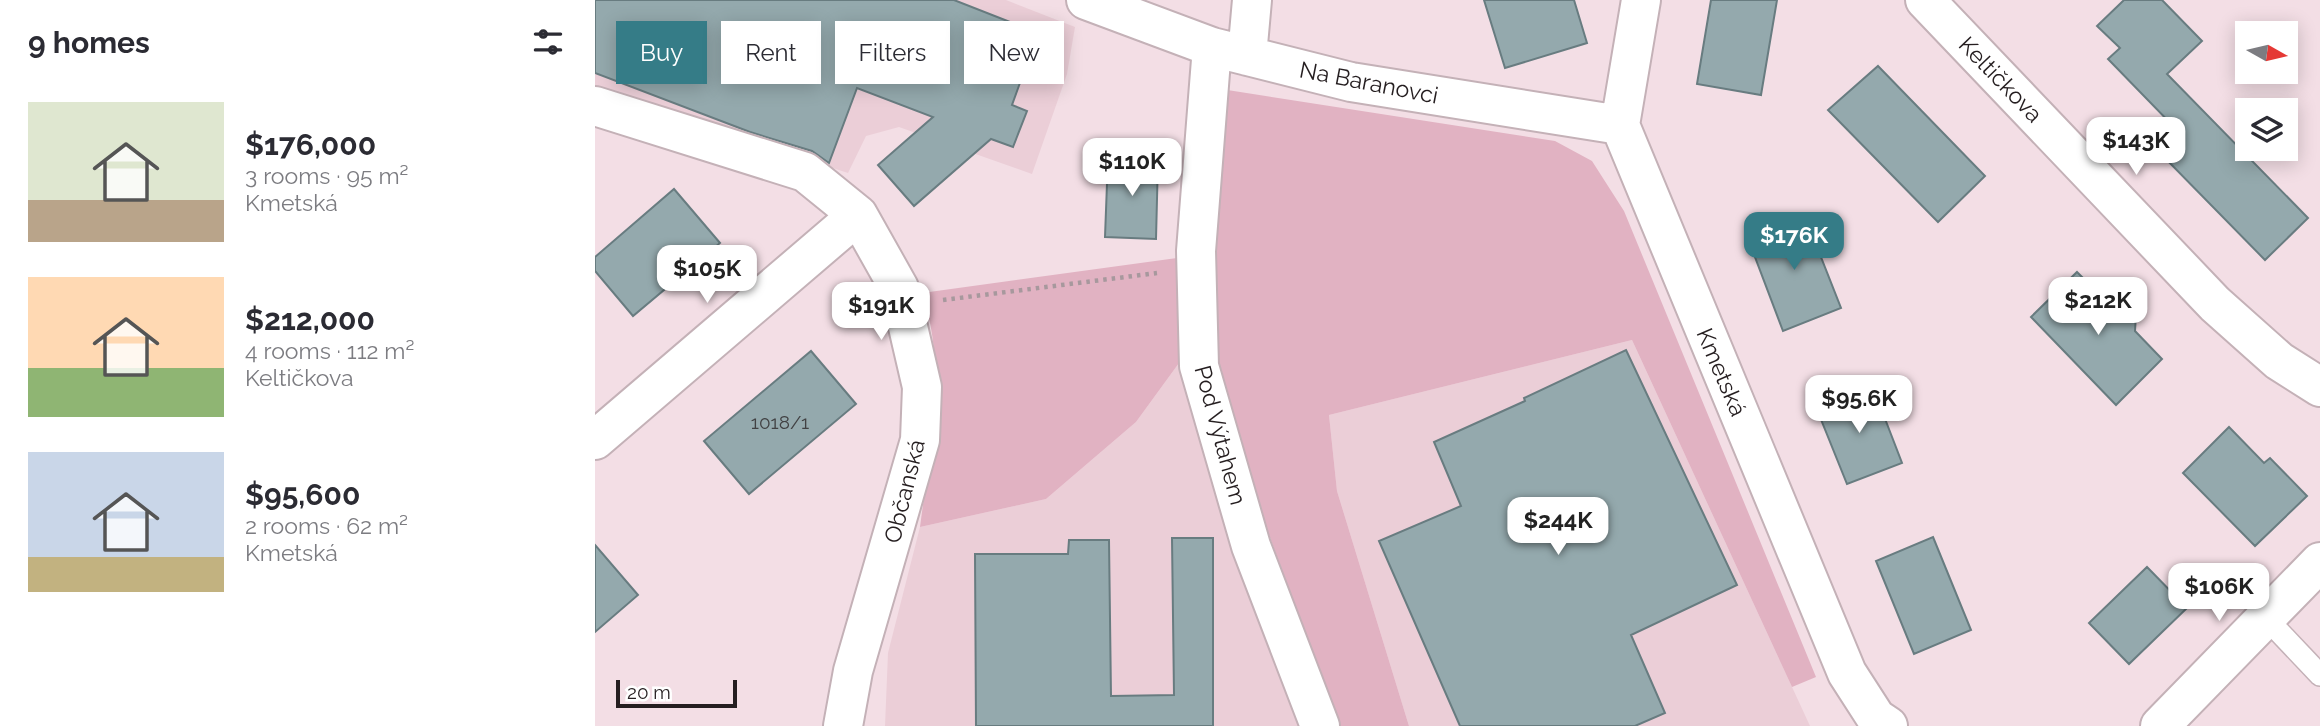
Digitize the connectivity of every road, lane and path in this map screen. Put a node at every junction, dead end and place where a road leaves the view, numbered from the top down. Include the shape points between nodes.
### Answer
1 (1086, 0) edge
2 (1252, 0) edge
3 (1641, 0) edge
4 (1926, 0) edge
5 (1230, 51) junction
6 (595, 106) edge
7 (1620, 125) junction
8 (858, 215) junction
9 (1196, 268) junction
10 (903, 304) junction
11 (2320, 387) edge
12 (595, 440) edge
13 (2320, 562) edge
14 (2266, 618) junction
15 (2320, 675) edge
16 (843, 726) edge
17 (1320, 726) edge
18 (1888, 726) edge
19 (2160, 726) edge

1 - 5 street, Na Baranovci
2 - 5 street, Pod Výtahem
3 - 7 street
4 - 11 street, Keltičkova via 2215,304 2255,341
5 - 7 street, Na Baranovci via 1351,82
5 - 9 street, Pod Výtahem
6 - 8 street, Občanská via 805,172
7 - 18 street, Kmetská via 1847,673 1876,718
8 - 10 street, Občanská via 899,288
8 - 12 street
9 - 10 path
9 - 17 street, Pod Výtahem via 1199,366 1251,546
10 - 16 street, Občanská via 922,387 920,439 853,671
13 - 14 street
14 - 15 lane
14 - 19 street

